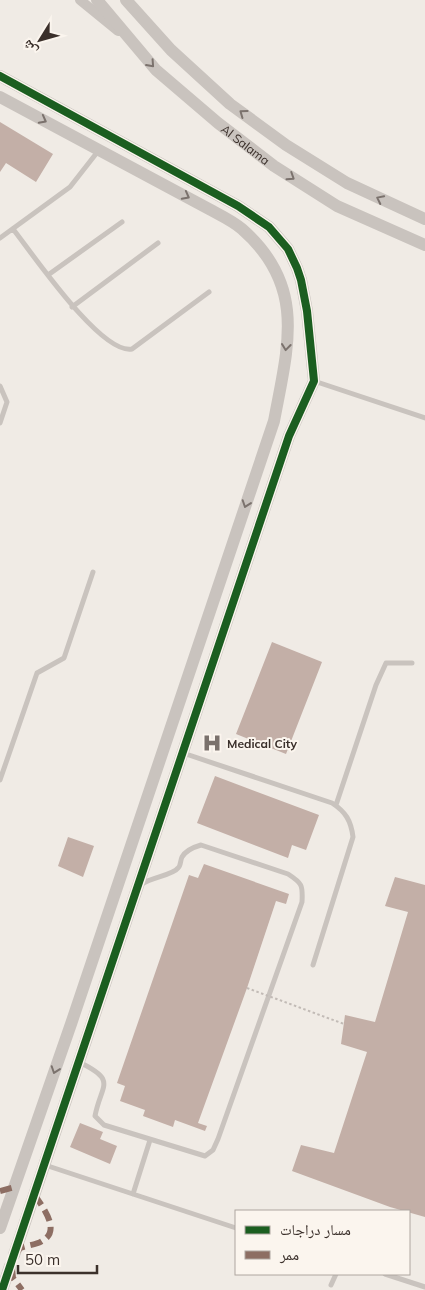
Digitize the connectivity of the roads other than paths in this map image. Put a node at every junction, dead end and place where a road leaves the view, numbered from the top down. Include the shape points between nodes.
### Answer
1 (80, 0) edge
2 (97, 0) edge
3 (126, 0) edge
4 (130, 41) junction
5 (0, 76) edge
6 (0, 97) edge
7 (99, 150) junction
8 (425, 219) edge
9 (122, 222) dead end
10 (13, 229) junction
11 (0, 238) edge
12 (158, 243) dead end
13 (425, 245) edge
14 (48, 275) junction
15 (209, 292) dead end
16 (72, 306) junction
17 (307, 311) junction
18 (289, 315) junction
19 (314, 380) junction
20 (0, 386) edge
21 (425, 418) edge
22 (0, 423) edge
23 (93, 572) dead end
24 (412, 662) dead end
25 (183, 753) junction
26 (0, 780) edge
27 (336, 805) junction
28 (138, 887) junction
29 (313, 965) dead end
30 (79, 1062) junction
31 (150, 1140) junction
32 (44, 1165) junction
33 (133, 1194) junction
34 (0, 1228) edge
35 (235, 1228) edge
36 (336, 1275) edge
37 (388, 1275) edge
38 (331, 1285) dead end
39 (425, 1287) edge
40 (2, 1290) edge

1 - 4 street
2 - 4 street, Al Salama
8 -> 3 street, Al Salama via 347,183 230,104 171,50
4 -> 13 street, Al Salama via 163,76 274,166 337,206
5 - 17 street via 238,206 269,227 288,249 298,268
6 -> 7 street
7 - 10 lane via 70,187
7 -> 18 street via 240,228 263,250 278,273
9 - 14 lane
10 - 11 lane
10 - 14 lane
12 - 16 lane
14 - 16 lane
15 - 16 lane via 129,350 104,338
17 - 18 street
17 - 19 street
18 -> 34 street via 274,421
19 - 21 lane
19 - 25 street via 289,436
20 - 22 lane via 7,402
23 - 26 lane via 64,658 37,673
24 - 27 lane via 386,663
25 - 27 lane
25 - 28 street
27 - 29 lane via 351,822 353,837
28 - 30 street
28 - 31 lane via 149,879 179,868 182,856 192,847 201,845 288,874 303,888 302,902 214,1150 206,1156
30 - 31 lane via 102,1076 104,1088 95,1116 104,1125
30 - 32 street
31 - 33 lane
32 - 33 lane
32 - 40 street
33 - 35 lane
36 - 38 lane
37 - 39 lane

